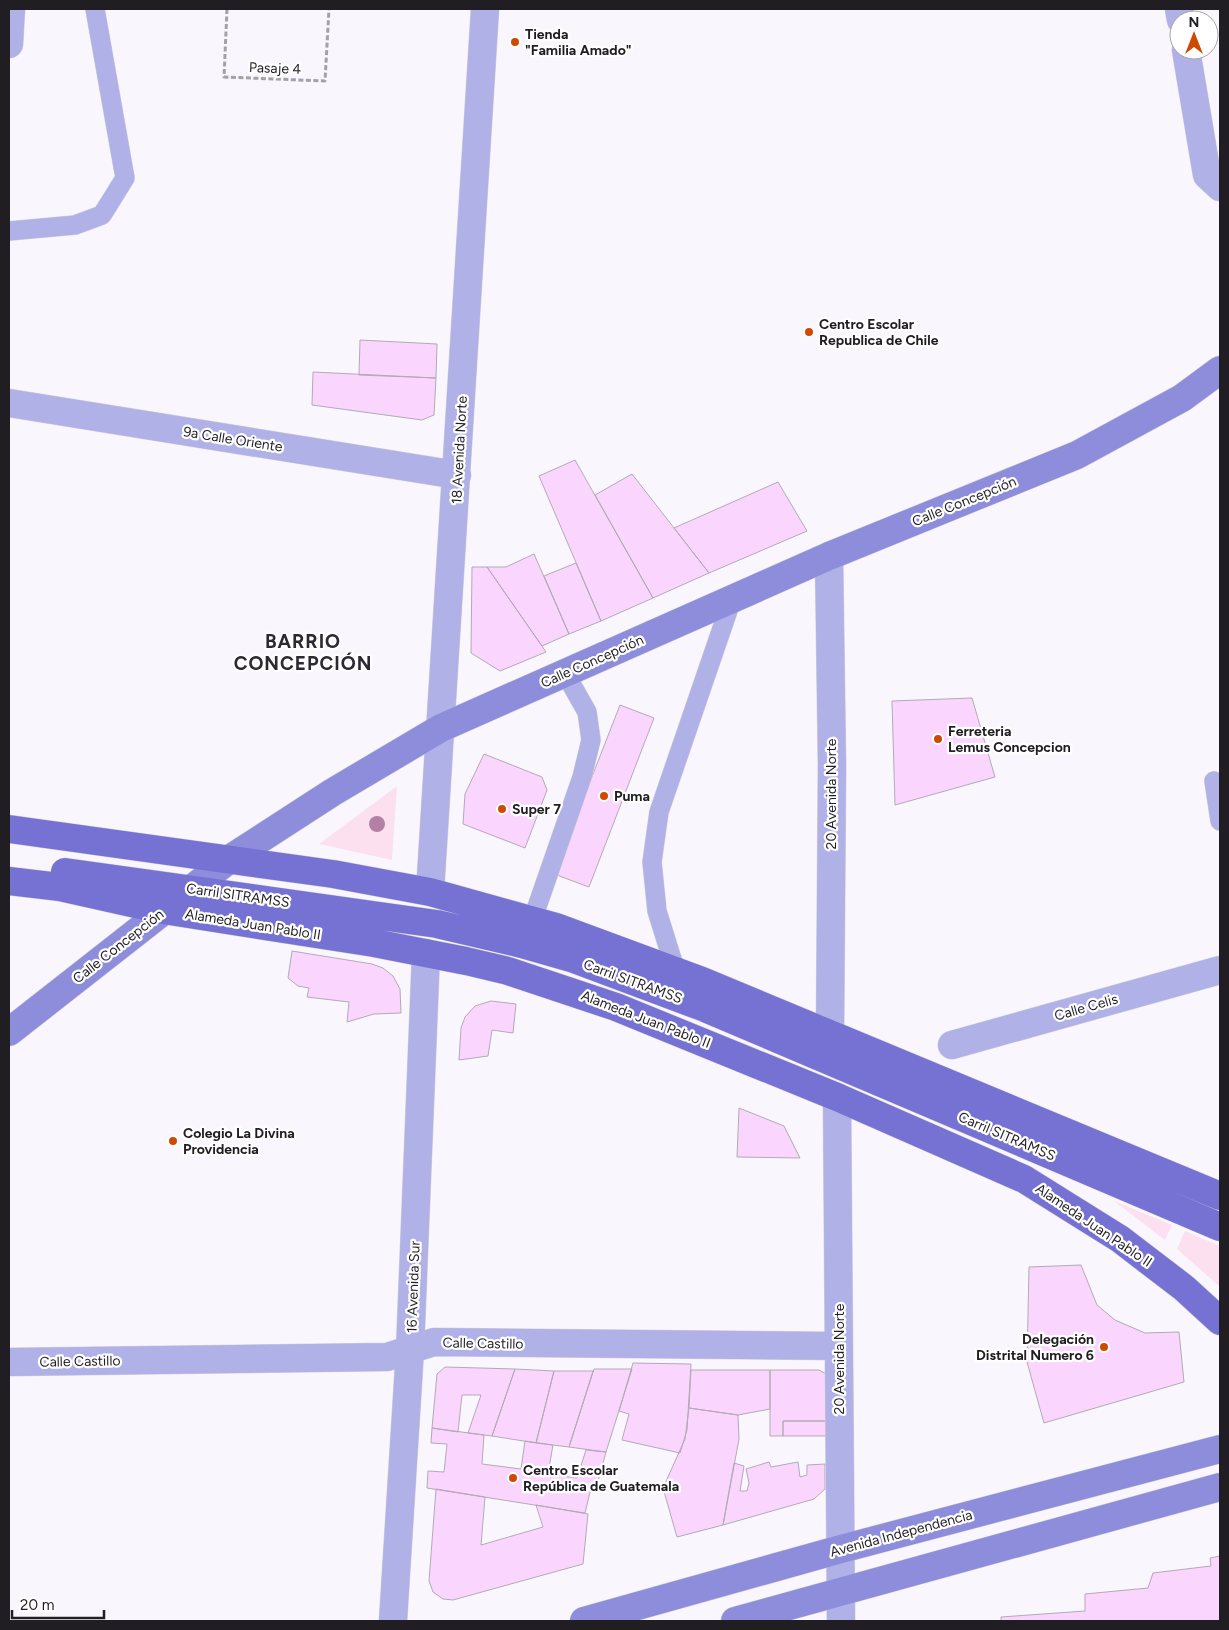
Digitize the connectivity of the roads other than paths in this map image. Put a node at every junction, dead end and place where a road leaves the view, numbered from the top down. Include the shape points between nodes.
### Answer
1 (95, 9) edge
2 (485, 9) edge
3 (1188, 60) edge
4 (1220, 187) edge
5 (9, 231) edge
6 (1220, 370) edge
7 (9, 403) edge
8 (458, 475) junction
9 (829, 556) junction
10 (732, 599) junction
11 (565, 673) junction
12 (441, 728) junction
13 (1214, 781) dead end
14 (1220, 821) edge
15 (9, 829) edge
16 (232, 858) junction
17 (9, 864) edge
18 (9, 881) edge
19 (190, 888) junction
20 (430, 892) junction
21 (163, 910) junction
22 (532, 921) junction
23 (426, 953) junction
24 (1220, 970) edge
25 (676, 972) junction
26 (9, 1032) edge
27 (830, 1033) junction
28 (952, 1045) dead end
29 (837, 1097) junction
30 (1220, 1196) edge
31 (1220, 1227) edge
32 (1220, 1320) edge
33 (839, 1346) junction
34 (410, 1350) junction
35 (9, 1362) edge
36 (1220, 1449) edge
37 (1220, 1487) edge
38 (841, 1549) junction
39 (841, 1592) junction
40 (393, 1621) edge
41 (584, 1621) edge
42 (735, 1621) edge
43 (841, 1621) edge

1 - 5 lane via 125,178 102,214 75,225
2 - 8 street, 18 Avenida Norte
3 - 4 street via 1207,175
6 - 9 street, Calle Concepción via 1182,398 1077,456
7 - 8 street, 9a Calle Oriente
8 - 12 street, 18 Avenida Norte
9 - 10 street, Calle Concepción
9 - 27 street, 20 Avenida Norte via 832,756
10 - 11 street, Calle Concepción
10 - 25 lane via 659,812 652,862 657,911
11 - 12 street, Calle Concepción
11 - 22 lane via 587,712 591,740 582,777
12 - 16 street, Calle Concepción via 341,787
12 - 20 street, 18 Avenida Norte
13 - 14 lane
15 - 16 main road
16 - 19 street, Calle Concepción
16 - 20 main road
17 - 19 main road, Carril SITRAMSS
18 - 21 main road, Alameda Juan Pablo II via 60,887
19 - 21 street, Calle Concepción
19 - 31 main road, Carril SITRAMSS via 437,924 571,958 704,1008
20 - 22 main road
21 - 23 main road, Alameda Juan Pablo II
21 - 26 street, Calle Concepción
22 - 25 main road
23 - 29 main road, Alameda Juan Pablo II via 508,971 566,989
23 - 34 street, 16 Avenida Sur
24 - 28 street, Calle Celis
25 - 27 main road
27 - 30 main road
29 - 32 main road, Alameda Juan Pablo II via 993,1164 1060,1199 1128,1245
29 - 33 street, 20 Avenida Norte
33 - 34 street, Calle Castillo via 434,1342
33 - 38 street, 20 Avenida Norte
34 - 35 street, Calle Castillo via 387,1358
34 - 40 street, 16 Avenida Sur
36 - 38 street, Avenida Independencia
37 - 39 street
38 - 39 street, 20 Avenida Norte
38 - 41 street, Avenida Independencia
39 - 42 street
39 - 43 street, 20 Avenida Norte

